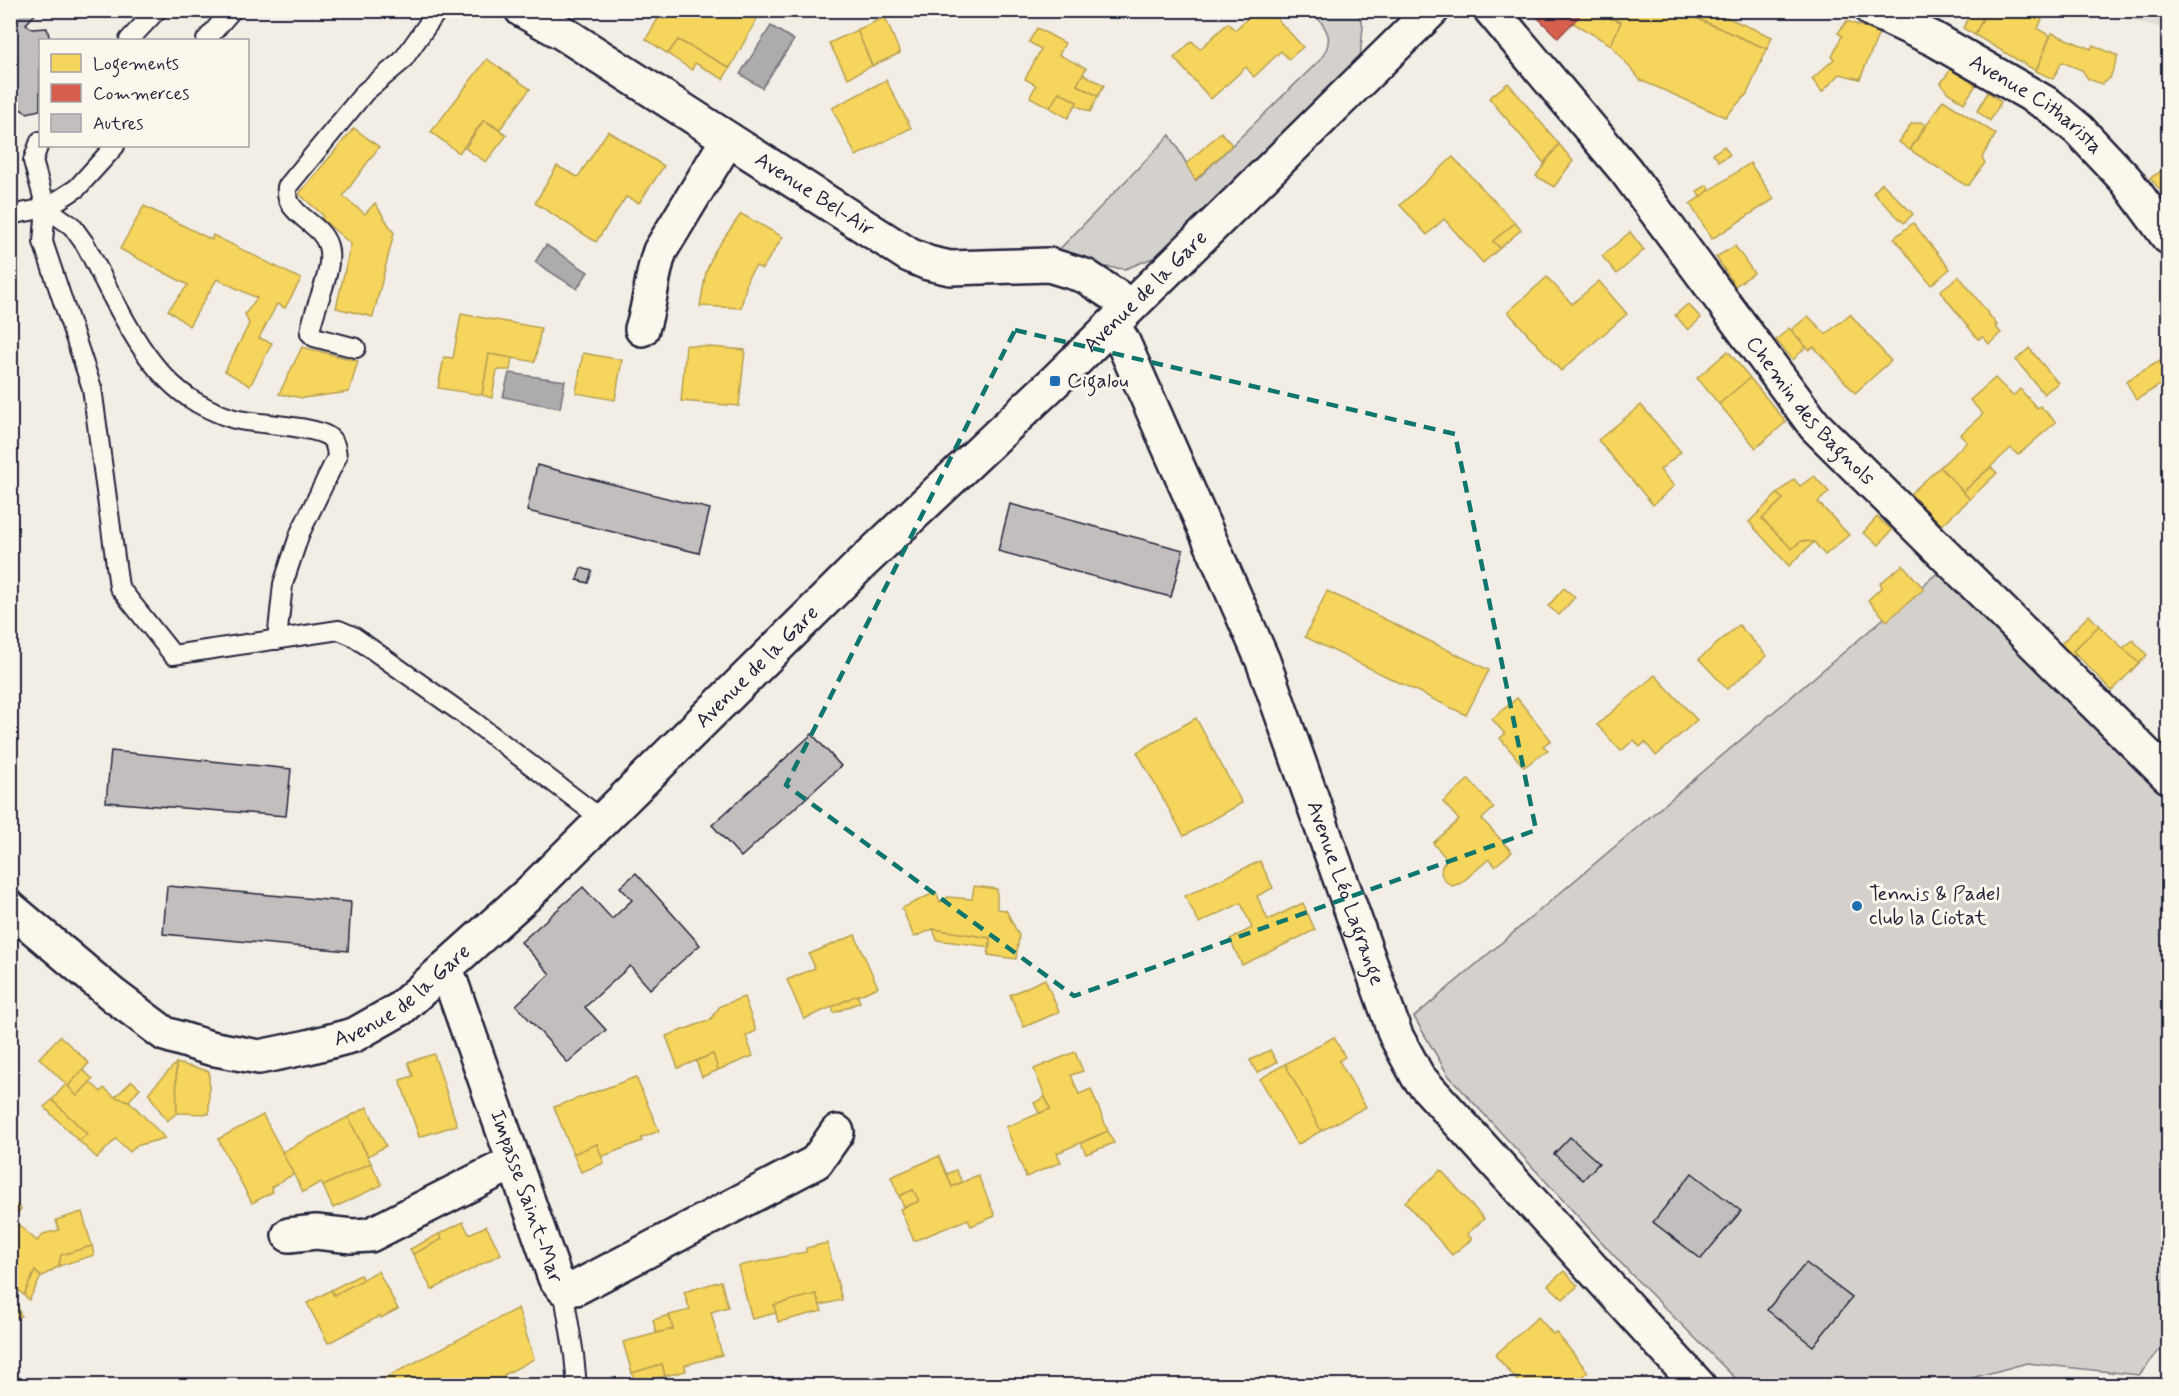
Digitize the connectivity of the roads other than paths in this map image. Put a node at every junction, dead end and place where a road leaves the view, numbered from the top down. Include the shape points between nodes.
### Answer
1 (157, 10) edge
2 (232, 10) edge
3 (438, 10) edge
4 (1491, 10) edge
5 (1872, 10) edge
6 (524, 11) edge
7 (1429, 12) edge
8 (130, 39) edge
9 (207, 39) edge
10 (728, 139) junction
11 (39, 144) edge
12 (114, 147) edge
13 (46, 208) junction
14 (10, 214) edge
15 (2169, 237) edge
16 (1122, 316) junction
17 (642, 329) dead end
18 (356, 348) dead end
19 (277, 640) junction
20 (2169, 776) edge
21 (603, 820) junction
22 (10, 908) edge
23 (446, 968) junction
24 (837, 1132) dead end
25 (514, 1162) junction
26 (290, 1235) dead end
27 (563, 1287) junction
28 (577, 1386) edge
29 (1699, 1386) edge

1 - 8 lane
2 - 9 lane
3 - 18 lane via 402,62 365,92 286,187 291,207 321,234 328,246 329,266 310,333
4 - 20 street, Chemin des Bagnols via 1626,171 1815,426
5 - 15 street, Avenue Citharista via 1934,39 2049,105 2079,130 2126,180
6 - 10 street, Avenue Bel-Air
7 - 16 street, Avenue de la Gare
10 - 16 street, Avenue Bel-Air via 909,255 950,268 1049,265 1085,276
10 - 17 street via 660,250
11 - 13 lane via 33,161
12 - 13 lane via 77,188
13 - 14 lane
13 - 19 lane via 43,242 92,388 119,587 173,655
13 - 19 lane via 72,226 85,244 142,349 169,384 202,406 236,419 309,430 327,435 336,444 337,457 300,533 283,584
16 - 21 street, Avenue de la Gare via 860,565
16 - 29 street, Avenue Léo Lagrange via 1122,340 1263,661 1396,1036 1418,1077
19 - 21 lane via 339,630 353,636
21 - 23 street, Avenue de la Gare
22 - 23 street, Avenue de la Gare via 165,1034 210,1048 260,1057 354,1035 400,1009
23 - 25 street, Impasse Saint-Mar
24 - 27 street, Impasse Saint-Mar via 816,1162 576,1288
25 - 26 street via 370,1235
25 - 27 street, Impasse Saint-Mar via 555,1278
27 - 28 lane

